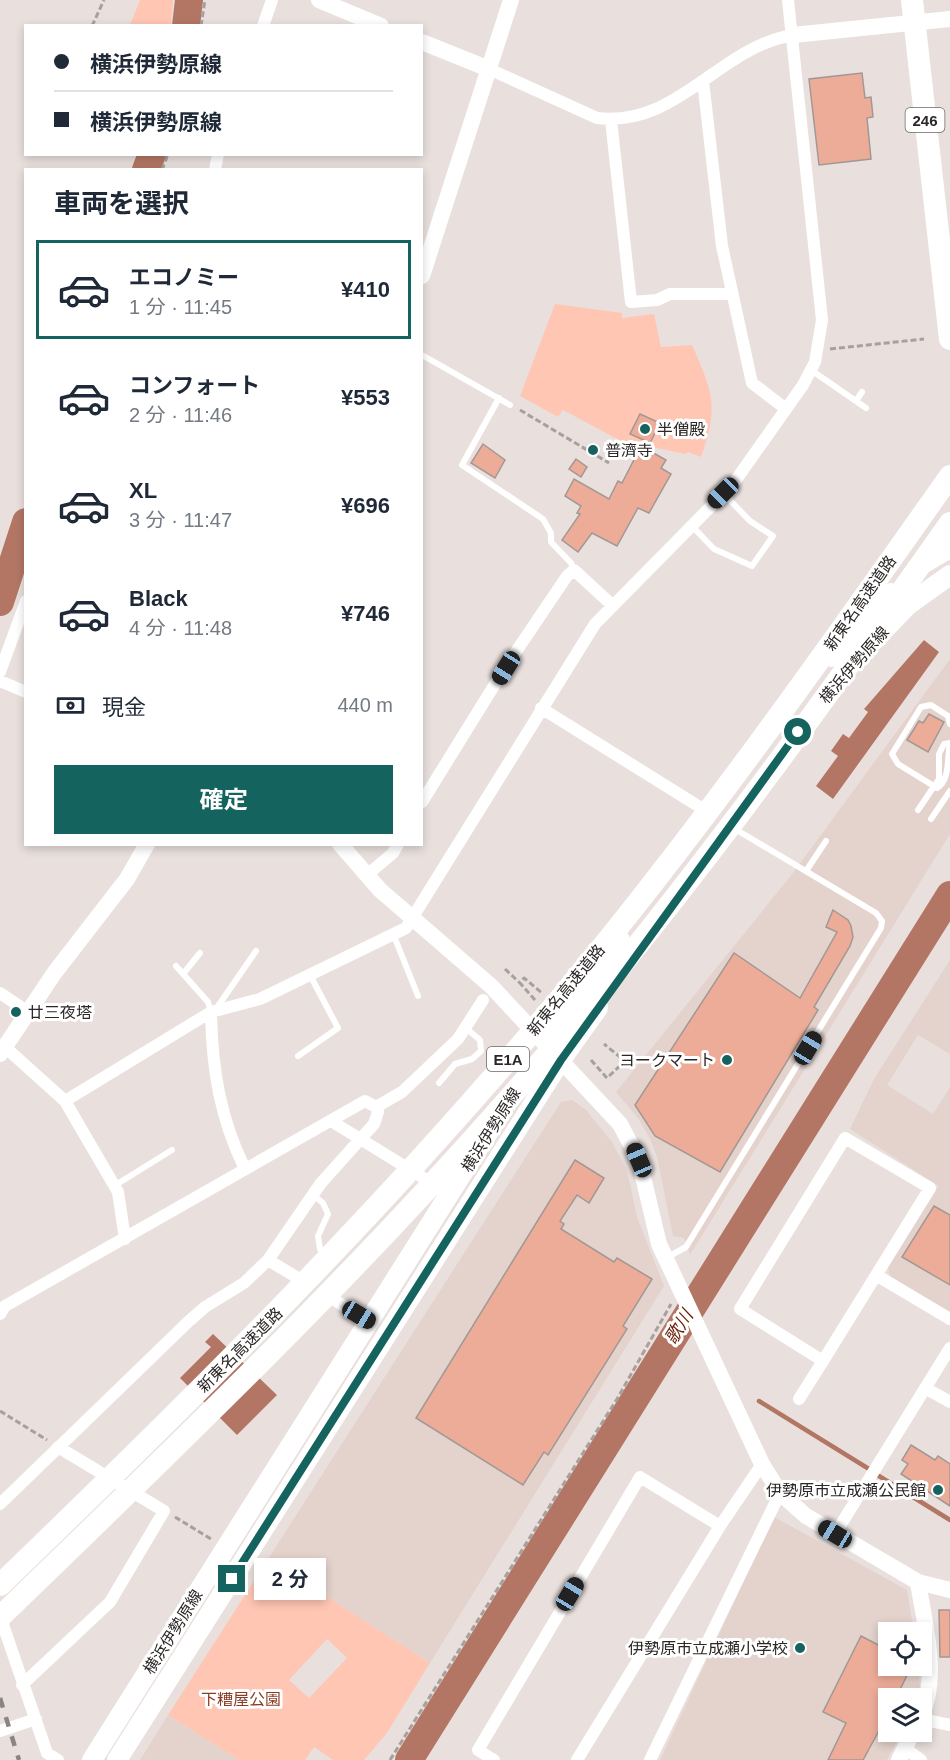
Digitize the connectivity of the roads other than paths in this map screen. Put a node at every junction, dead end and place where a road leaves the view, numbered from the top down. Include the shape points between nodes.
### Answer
1 (272, 0) edge
2 (319, 0) edge
3 (511, 0) edge
4 (788, 0) edge
5 (912, 0) edge
6 (950, 19) edge
7 (264, 24) edge
8 (376, 24) edge
9 (915, 24) junction
10 (793, 35) junction
11 (423, 42) edge
12 (489, 69) junction
13 (703, 81) junction
14 (611, 120) junction
15 (423, 273) edge
16 (732, 294) junction
17 (950, 339) edge
18 (423, 356) edge
19 (812, 370) junction
20 (862, 392) dead end
21 (499, 398) junction
22 (856, 401) junction
23 (510, 405) road end
24 (866, 408) dead end
25 (786, 409) junction
26 (950, 476) edge
27 (723, 493) junction
28 (950, 523) edge
29 (691, 524) junction
30 (950, 548) edge
31 (574, 570) junction
32 (950, 575) edge
33 (612, 605) junction
34 (24, 606) edge
35 (0, 672) edge
36 (0, 681) edge
37 (24, 691) edge
38 (542, 708) junction
39 (950, 724) edge
40 (933, 787) junction
41 (950, 791) edge
42 (423, 800) edge
43 (918, 810) dead end
44 (712, 814) junction
45 (931, 819) dead end
46 (730, 825) junction
47 (826, 841) dead end
48 (146, 846) edge
49 (342, 846) edge
50 (397, 846) edge
51 (806, 871) junction
52 (367, 875) junction
53 (414, 919) junction
54 (394, 936) junction
55 (256, 951) dead end
56 (200, 953) dead end
57 (176, 966) dead end
58 (183, 974) junction
59 (310, 975) junction
60 (0, 993) edge
61 (418, 996) dead end
62 (483, 1000) dead end
63 (28, 1012) junction
64 (213, 1012) junction
65 (467, 1029) junction
66 (546, 1043) junction
67 (2, 1051) edge
68 (298, 1056) dead end
69 (561, 1060) junction
70 (440, 1083) dead end
71 (65, 1101) junction
72 (376, 1107) junction
73 (331, 1121) junction
74 (360, 1139) junction
75 (172, 1150) dead end
76 (245, 1169) junction
77 (114, 1186) junction
78 (450, 1194) junction
79 (313, 1195) junction
80 (124, 1239) junction
81 (320, 1248) dead end
82 (666, 1258) junction
83 (268, 1260) junction
84 (876, 1275) junction
85 (0, 1314) edge
86 (950, 1319) edge
87 (370, 1322) junction
88 (950, 1348) edge
89 (823, 1361) junction
90 (925, 1388) junction
91 (799, 1399) dead end
92 (950, 1402) edge
93 (58, 1447) junction
94 (762, 1464) junction
95 (780, 1493) junction
96 (0, 1504) edge
97 (720, 1526) junction
98 (835, 1534) junction
99 (918, 1582) junction
100 (0, 1585) edge
101 (950, 1590) edge
102 (0, 1616) edge
103 (22, 1685) junction
104 (929, 1688) edge
105 (36, 1719) junction
106 (932, 1721) edge
107 (950, 1725) edge
108 (0, 1731) edge
109 (902, 1754) edge
110 (58, 1760) edge
111 (92, 1760) edge
112 (117, 1760) edge
113 (494, 1760) edge
114 (577, 1760) edge
115 (650, 1760) edge
116 (921, 1760) edge

1 - 7 street
2 - 8 street
3 - 12 street
4 - 10 street
5 - 9 highway, 246
6 - 9 street
9 - 10 street
9 - 17 highway, 246
10 - 13 street via 770,39 744,51
10 - 19 street via 822,320
11 - 12 street
12 - 14 street via 597,118
12 - 15 street
13 - 14 street via 660,109
13 - 16 street via 722,246
14 - 16 street via 631,302 657,300 670,294
16 - 25 street via 752,383
18 - 21 lane
19 - 22 lane
19 - 25 street
20 - 22 lane
21 - 23 lane
21 - 31 lane via 462,465 543,519 551,542
22 - 24 lane
25 - 27 street
26 - 100 highway, 新東名高速道路 / E1A via 745,761 565,994 380,1204 274,1316
27 - 29 street
27 - 29 lane via 773,536 752,566 714,549
28 - 102 highway, 新東名高速道路 / E1A via 711,853 502,1107 291,1333
29 - 33 street
30 - 44 main road, 横浜伊勢原線 via 896,588 824,665
31 - 33 street
31 - 42 street via 506,668
32 - 46 main road, 横浜伊勢原線 via 908,605 839,676
33 - 38 street via 595,624
34 - 35 street
36 - 37 street
38 - 44 street
38 - 53 street
39 - 40 lane via 948,716 931,705 921,707 893,749 893,759 898,764
40 - 40 lane via 940,775 940,750 950,743 949,776 941,788
40 - 43 lane
41 - 45 lane
44 - 66 main road, 横浜伊勢原線
46 - 51 lane
46 - 69 main road, 横浜伊勢原線
47 - 51 lane
48 - 63 street via 127,879
49 - 52 street
50 - 52 street
51 - 82 lane via 876,913 882,928 686,1247
52 - 53 street
53 - 54 street
53 - 66 street via 484,979
54 - 59 street
54 - 61 lane
55 - 64 lane
56 - 58 lane
57 - 58 lane
58 - 64 lane
59 - 64 street via 260,999
59 - 68 lane via 338,1028
60 - 63 street
62 - 65 street
63 - 67 street
64 - 71 street
64 - 76 street via 212,1060 229,1136
65 - 70 lane via 480,1040 480,1051 472,1059 455,1064
65 - 72 street via 402,1092
66 - 69 street
66 - 78 main road, 横浜伊勢原線
67 - 71 street
69 - 82 street via 631,1141
69 - 112 main road, 横浜伊勢原線
71 - 77 street
72 - 73 street via 365,1101
72 - 74 street via 377,1118
73 - 74 street
73 - 76 street
74 - 78 street
74 - 79 street
75 - 77 lane
76 - 80 street
77 - 80 street
78 - 87 main road, 横浜伊勢原線
79 - 81 lane via 328,1214 318,1236
79 - 83 street
80 - 85 street via 5,1306
82 - 94 street
83 - 87 street
83 - 93 street via 243,1283 198,1312
84 - 86 street
84 - 89 street
84 - 89 street via 930,1188 846,1138 740,1309
87 - 111 main road, 横浜伊勢原線
88 - 90 street
89 - 91 street
90 - 92 street
90 - 98 street
93 - 96 street
93 - 103 street via 164,1511 110,1602
94 - 95 street
94 - 97 street
95 - 98 street
95 - 115 street
97 - 113 street via 640,1477 478,1750
97 - 114 street
98 - 99 street
99 - 101 street
99 - 104 street
102 - 103 street
103 - 105 street
105 - 108 street
105 - 110 street via 47,1753
106 - 107 street
109 - 116 street

